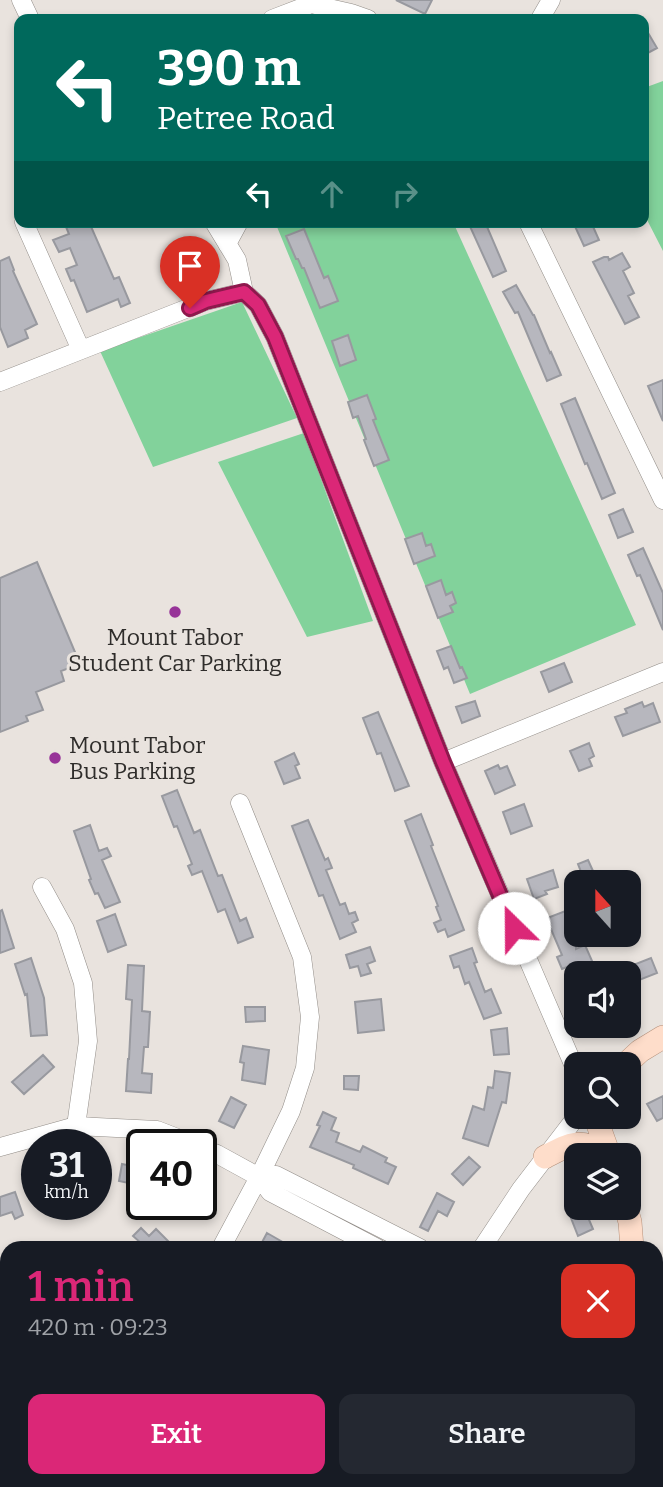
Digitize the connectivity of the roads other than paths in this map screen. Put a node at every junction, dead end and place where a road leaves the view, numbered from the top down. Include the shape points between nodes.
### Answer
1 (285, 14) edge
2 (354, 14) edge
3 (27, 228) edge
4 (218, 228) edge
5 (236, 228) edge
6 (531, 228) edge
7 (227, 244) junction
8 (244, 292) junction
9 (82, 350) junction
10 (0, 382) edge
11 (663, 500) edge
12 (663, 672) edge
13 (443, 762) junction
14 (240, 803) dead end
15 (42, 887) dead end
16 (663, 1037) edge
17 (568, 1052) edge
18 (639, 1052) edge
19 (76, 1126) junction
20 (137, 1129) edge
21 (567, 1129) edge
22 (0, 1147) edge
23 (564, 1147) edge
24 (217, 1154) edge
25 (545, 1157) junction
26 (259, 1177) junction
27 (629, 1220) edge
28 (226, 1241) edge
29 (364, 1241) edge
30 (406, 1241) edge
31 (487, 1241) edge
32 (631, 1241) edge

1 - 2 street via 311,4
3 - 9 street
4 - 7 street
5 - 7 street
6 - 11 street
7 - 8 street via 237,260
8 - 9 street via 206,301
8 - 13 street via 258,305 275,337
9 - 10 street
12 - 13 street
13 - 17 street
14 - 26 street via 302,957 310,1017 305,1068 291,1111
15 - 19 street via 65,929 83,983 88,1041
16 - 18 main road
19 - 20 street
19 - 22 street
21 - 25 street
23 - 25 main road
24 - 26 street
25 - 31 street
26 - 28 street
26 - 29 street via 270,1192
26 - 30 street via 276,1175
27 - 32 main road

